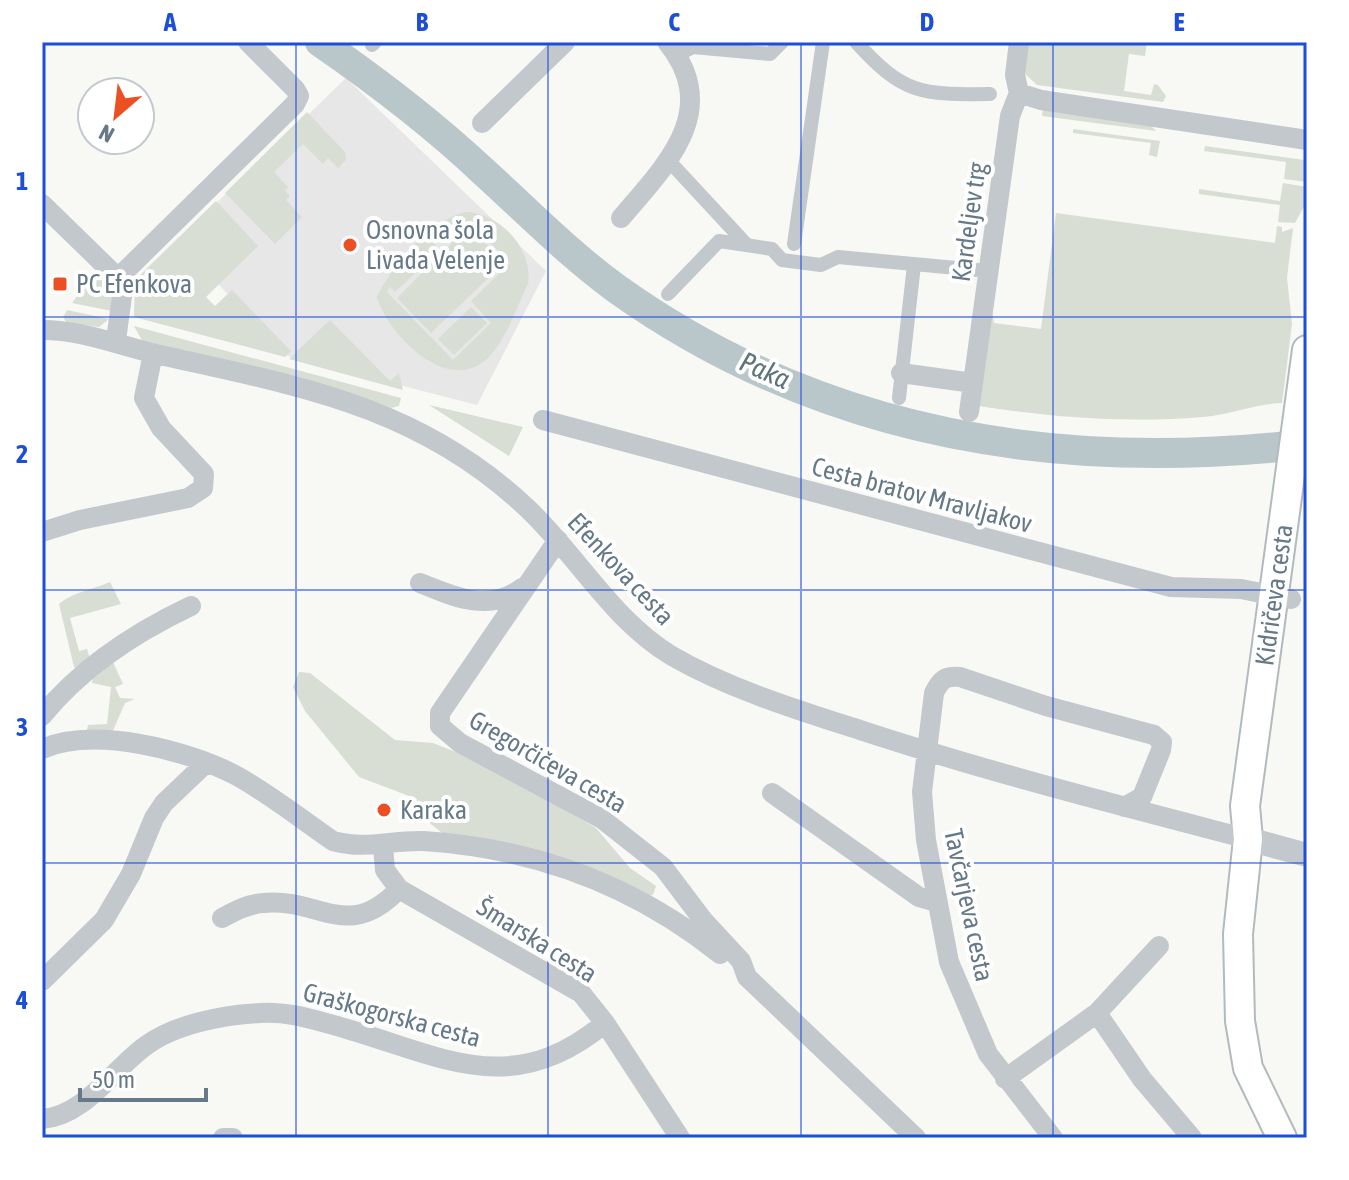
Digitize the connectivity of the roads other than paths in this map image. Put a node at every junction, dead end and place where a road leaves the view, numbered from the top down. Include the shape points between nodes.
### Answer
1 (248, 42) edge
2 (565, 42) edge
3 (782, 42) edge
4 (823, 42) edge
5 (856, 42) edge
6 (1019, 42) edge
7 (672, 48) edge
8 (1019, 93) junction
9 (990, 94) dead end
10 (482, 123) dead end
11 (1307, 140) edge
12 (669, 161) junction
13 (42, 204) edge
14 (621, 218) dead end
15 (746, 244) junction
16 (794, 244) dead end
17 (914, 265) junction
18 (989, 271) junction
19 (118, 278) junction
20 (668, 294) dead end
21 (42, 330) edge
22 (116, 340) junction
23 (1307, 350) edge
24 (153, 353) junction
25 (901, 373) junction
26 (973, 383) junction
27 (899, 398) dead end
28 (969, 412) dead end
29 (543, 420) dead end
30 (1300, 482) edge
31 (42, 532) edge
32 (558, 540) junction
33 (420, 583) dead end
34 (527, 584) junction
35 (1282, 597) junction
36 (191, 606) dead end
37 (42, 716) edge
38 (42, 749) edge
39 (926, 751) junction
40 (206, 763) junction
41 (772, 793) dead end
42 (1124, 807) junction
43 (1248, 839) junction
44 (383, 846) junction
45 (1307, 855) edge
46 (399, 889) junction
47 (937, 902) junction
48 (222, 918) dead end
49 (1159, 946) dead end
50 (747, 977) junction
51 (42, 981) edge
52 (1097, 1013) junction
53 (605, 1023) junction
54 (1005, 1079) junction
55 (42, 1119) edge
56 (223, 1138) edge
57 (233, 1138) edge
58 (680, 1138) edge
59 (916, 1138) edge
60 (1053, 1138) edge
61 (1192, 1138) edge
62 (1282, 1138) edge

1 - 19 street via 295,89 295,104
2 - 10 street
3 - 7 street via 770,54
4 - 16 street
5 - 9 street via 903,85
6 - 8 street, Kardeljev trg
7 - 12 street via 685,74 689,117
8 - 11 street
8 - 18 street, Kardeljev trg via 1010,116
12 - 14 street
12 - 15 street
13 - 19 street
15 - 17 street via 772,249 782,260 821,265 838,257
15 - 20 street via 719,241
17 - 18 street
17 - 25 street
18 - 26 street, Kardeljev trg
19 - 22 street via 123,289
21 - 22 street, Efenkova cesta
22 - 24 street, Efenkova cesta
23 - 30 main road, Kidričeva cesta via 1297,422
24 - 31 street via 144,398 149,413 204,474 203,488 188,498
24 - 32 street, Efenkova cesta via 287,383 402,422 453,449
25 - 26 street
25 - 27 street
26 - 28 street, Kardeljev trg
29 - 35 street, Cesta bratov Mravljakov via 1171,587 1241,589
30 - 35 main road, Kidričeva cesta
32 - 34 street, Gregorčičeva cesta
32 - 39 street, Efenkova cesta via 620,613 674,657 806,712
33 - 34 street via 467,601 485,602 504,599
34 - 50 street, Gregorčičeva cesta via 440,713 440,726 460,743 602,819 663,867 741,961
35 - 43 main road, Kidričeva cesta via 1245,806
36 - 37 street via 104,658
38 - 40 street via 80,739 111,740
39 - 42 street, Efenkova cesta
39 - 42 street, Tavčarjeva cesta via 934,693 947,676 960,677 1154,735 1162,742 1161,750 1142,797
39 - 47 street, Tavčarjeva cesta via 922,792
40 - 44 street via 259,789 333,841
40 - 51 street via 154,818 104,920
41 - 47 street via 919,897
42 - 43 street, Efenkova cesta
43 - 45 street
43 - 62 main road, Kidričeva cesta via 1238,934 1240,1021 1248,1068
44 - 46 street via 385,870
44 - 50 street via 420,841 466,846 534,858 603,880 681,922
46 - 48 street via 380,908 361,915 266,902
46 - 53 street, Šmarska cesta via 563,980
47 - 54 street, Tavčarjeva cesta via 963,1002
49 - 52 street
50 - 59 street, Gregorčičeva cesta
52 - 54 street
52 - 61 street via 1142,1079
53 - 55 street, Graškogorska cesta via 578,1046 503,1069 468,1066 295,1014 223,1018 164,1035 66,1114
53 - 58 street, Šmarska cesta
54 - 60 street, Tavčarjeva cesta
56 - 57 street

